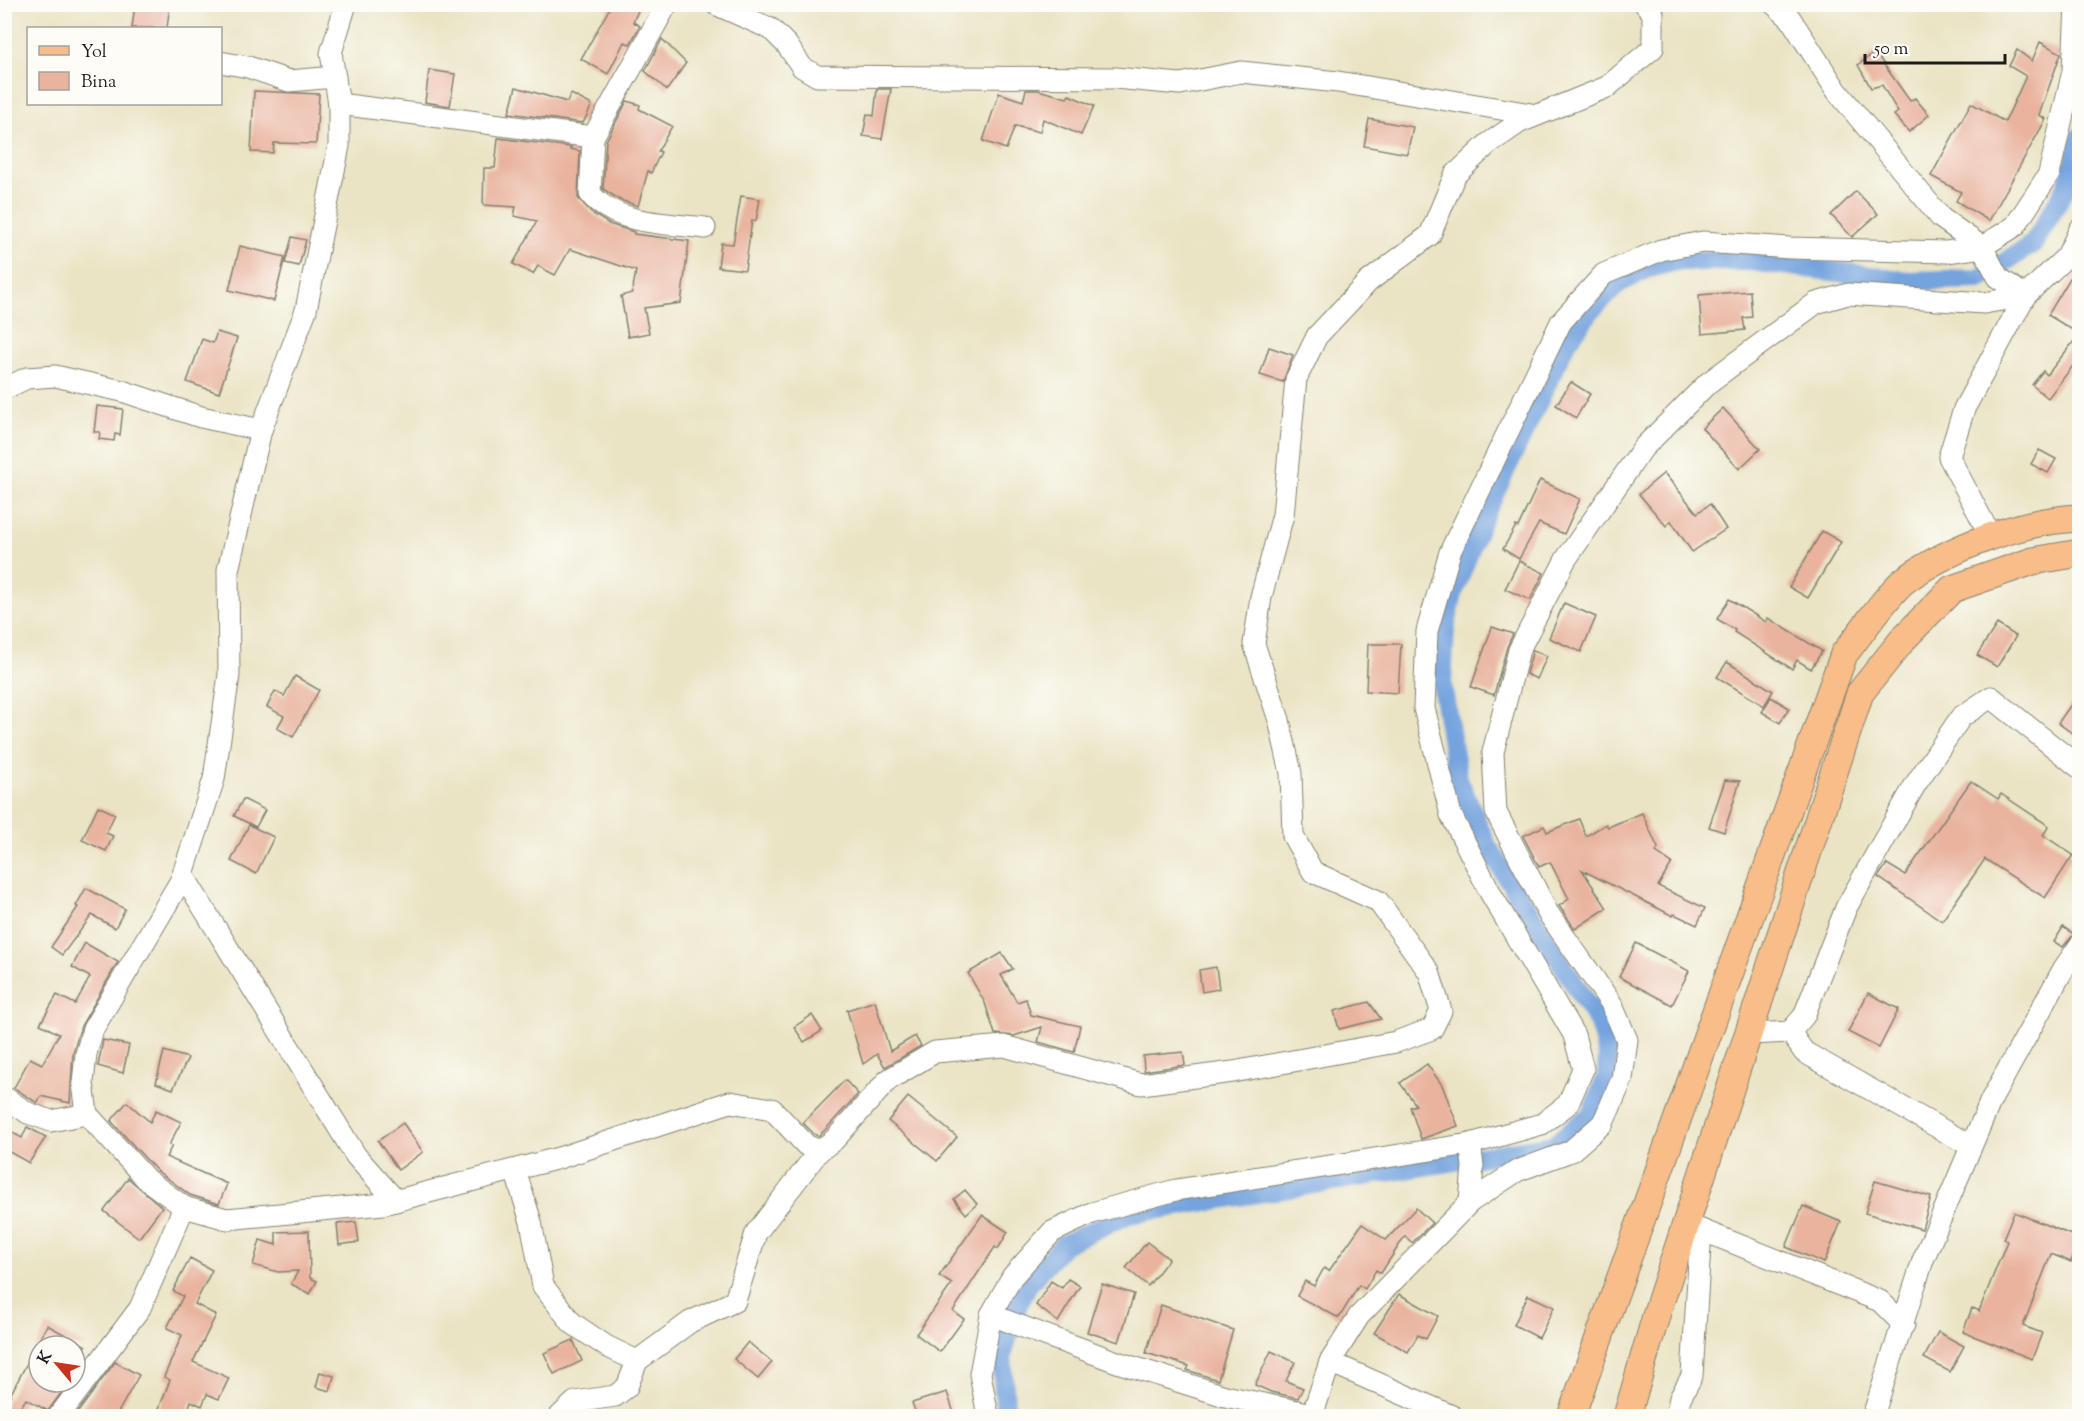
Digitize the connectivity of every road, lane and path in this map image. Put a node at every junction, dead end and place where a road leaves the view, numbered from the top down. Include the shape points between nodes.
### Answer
1 (346, 4) edge
2 (667, 4) edge
3 (715, 4) edge
4 (1645, 4) edge
5 (1774, 4) edge
6 (2076, 4) edge
7 (222, 62) edge
8 (334, 77) junction
9 (339, 104) junction
10 (1537, 115) junction
11 (593, 136) junction
12 (705, 228) dead end
13 (2079, 229) edge
14 (1990, 263) junction
15 (2025, 296) junction
16 (4, 389) edge
17 (261, 430) junction
18 (2079, 518) edge
19 (1990, 537) junction
20 (2079, 553) edge
21 (2079, 768) edge
22 (183, 875) junction
23 (2079, 945) edge
24 (1790, 1032) junction
25 (1748, 1034) junction
26 (4, 1097) edge
27 (87, 1114) junction
28 (1971, 1146) junction
29 (819, 1151) junction
30 (1471, 1153) junction
31 (515, 1170) junction
32 (396, 1201) junction
33 (1470, 1202) junction
34 (184, 1207) junction
35 (1693, 1227) junction
36 (1003, 1320) junction
37 (1904, 1325) junction
38 (637, 1361) junction
39 (1330, 1362) junction
40 (1312, 1415) edge
41 (59, 1416) edge
42 (560, 1416) edge
43 (988, 1416) edge
44 (1452, 1416) edge
45 (1571, 1416) edge
46 (1627, 1416) edge
47 (1676, 1416) edge
48 (1873, 1416) edge

1 - 8 street via 331,53
2 - 11 street
3 - 10 street via 771,29 802,67 817,76 1115,78 1180,84 1240,72 1338,82
4 - 10 street via 1653,13 1653,48 1607,87
5 - 14 street via 1790,18 1837,91 1941,218
6 - 14 street via 2073,71 2049,174
7 - 8 street via 289,81
8 - 9 street
9 - 11 street
9 - 17 street via 339,146 306,310
10 - 29 street via 1488,144 1455,175 1430,235 1368,282 1317,336 1296,379 1283,515 1261,597 1254,644 1279,720 1291,773 1293,836 1313,872 1378,901 1429,972 1441,1011 1432,1029 1396,1042 1233,1072 1141,1084 1004,1046 935,1053 888,1080 834,1140
11 - 12 street via 590,194 600,205 628,218
13 - 15 street via 2067,256
14 - 15 street
14 - 30 street via 1947,252 1703,242 1661,250 1604,274 1561,322 1450,552 1427,631 1424,708 1451,815 1491,894 1574,1035 1583,1069 1568,1104 1542,1124
15 - 19 street via 1964,410 1949,457
15 - 33 street via 1984,303 1848,294 1816,303 1708,382 1643,448 1566,559 1519,650 1493,752 1496,812 1548,913 1611,1004 1627,1040 1622,1080 1603,1123 1572,1151 1517,1171
16 - 17 street via 27,378 55,376
17 - 22 street via 228,570 229,675 214,779
18 - 19 main road via 2049,519
19 - 45 main road via 1904,581 1844,654
20 - 25 main road via 2033,561 1952,589 1904,638 1860,693
21 - 24 street via 1991,697 1961,717 1916,784 1846,908 1804,1016
22 - 27 street via 93,1029 83,1083
22 - 32 street via 356,1156
23 - 28 street via 1991,1100
24 - 25 street
24 - 28 street via 1804,1052
25 - 35 main road
26 - 27 street via 28,1113 51,1121
27 - 34 street via 147,1180
28 - 37 street via 1923,1260
29 - 31 street via 806,1145 772,1109 730,1102
29 - 38 street via 756,1233 735,1301 690,1322
30 - 33 street
30 - 36 street via 1176,1190 1092,1213 1052,1232 1012,1277
31 - 32 street
31 - 38 street via 531,1222 543,1286 572,1323
32 - 34 street via 228,1219
33 - 39 street via 1359,1316
34 - 41 street via 140,1308
35 - 37 street via 1880,1301
35 - 46 main road via 1658,1309
35 - 47 street via 1692,1376
36 - 40 street via 1225,1396
36 - 43 street via 980,1374
37 - 48 street
38 - 42 street via 627,1387 615,1396 575,1402
39 - 40 street
39 - 44 street

